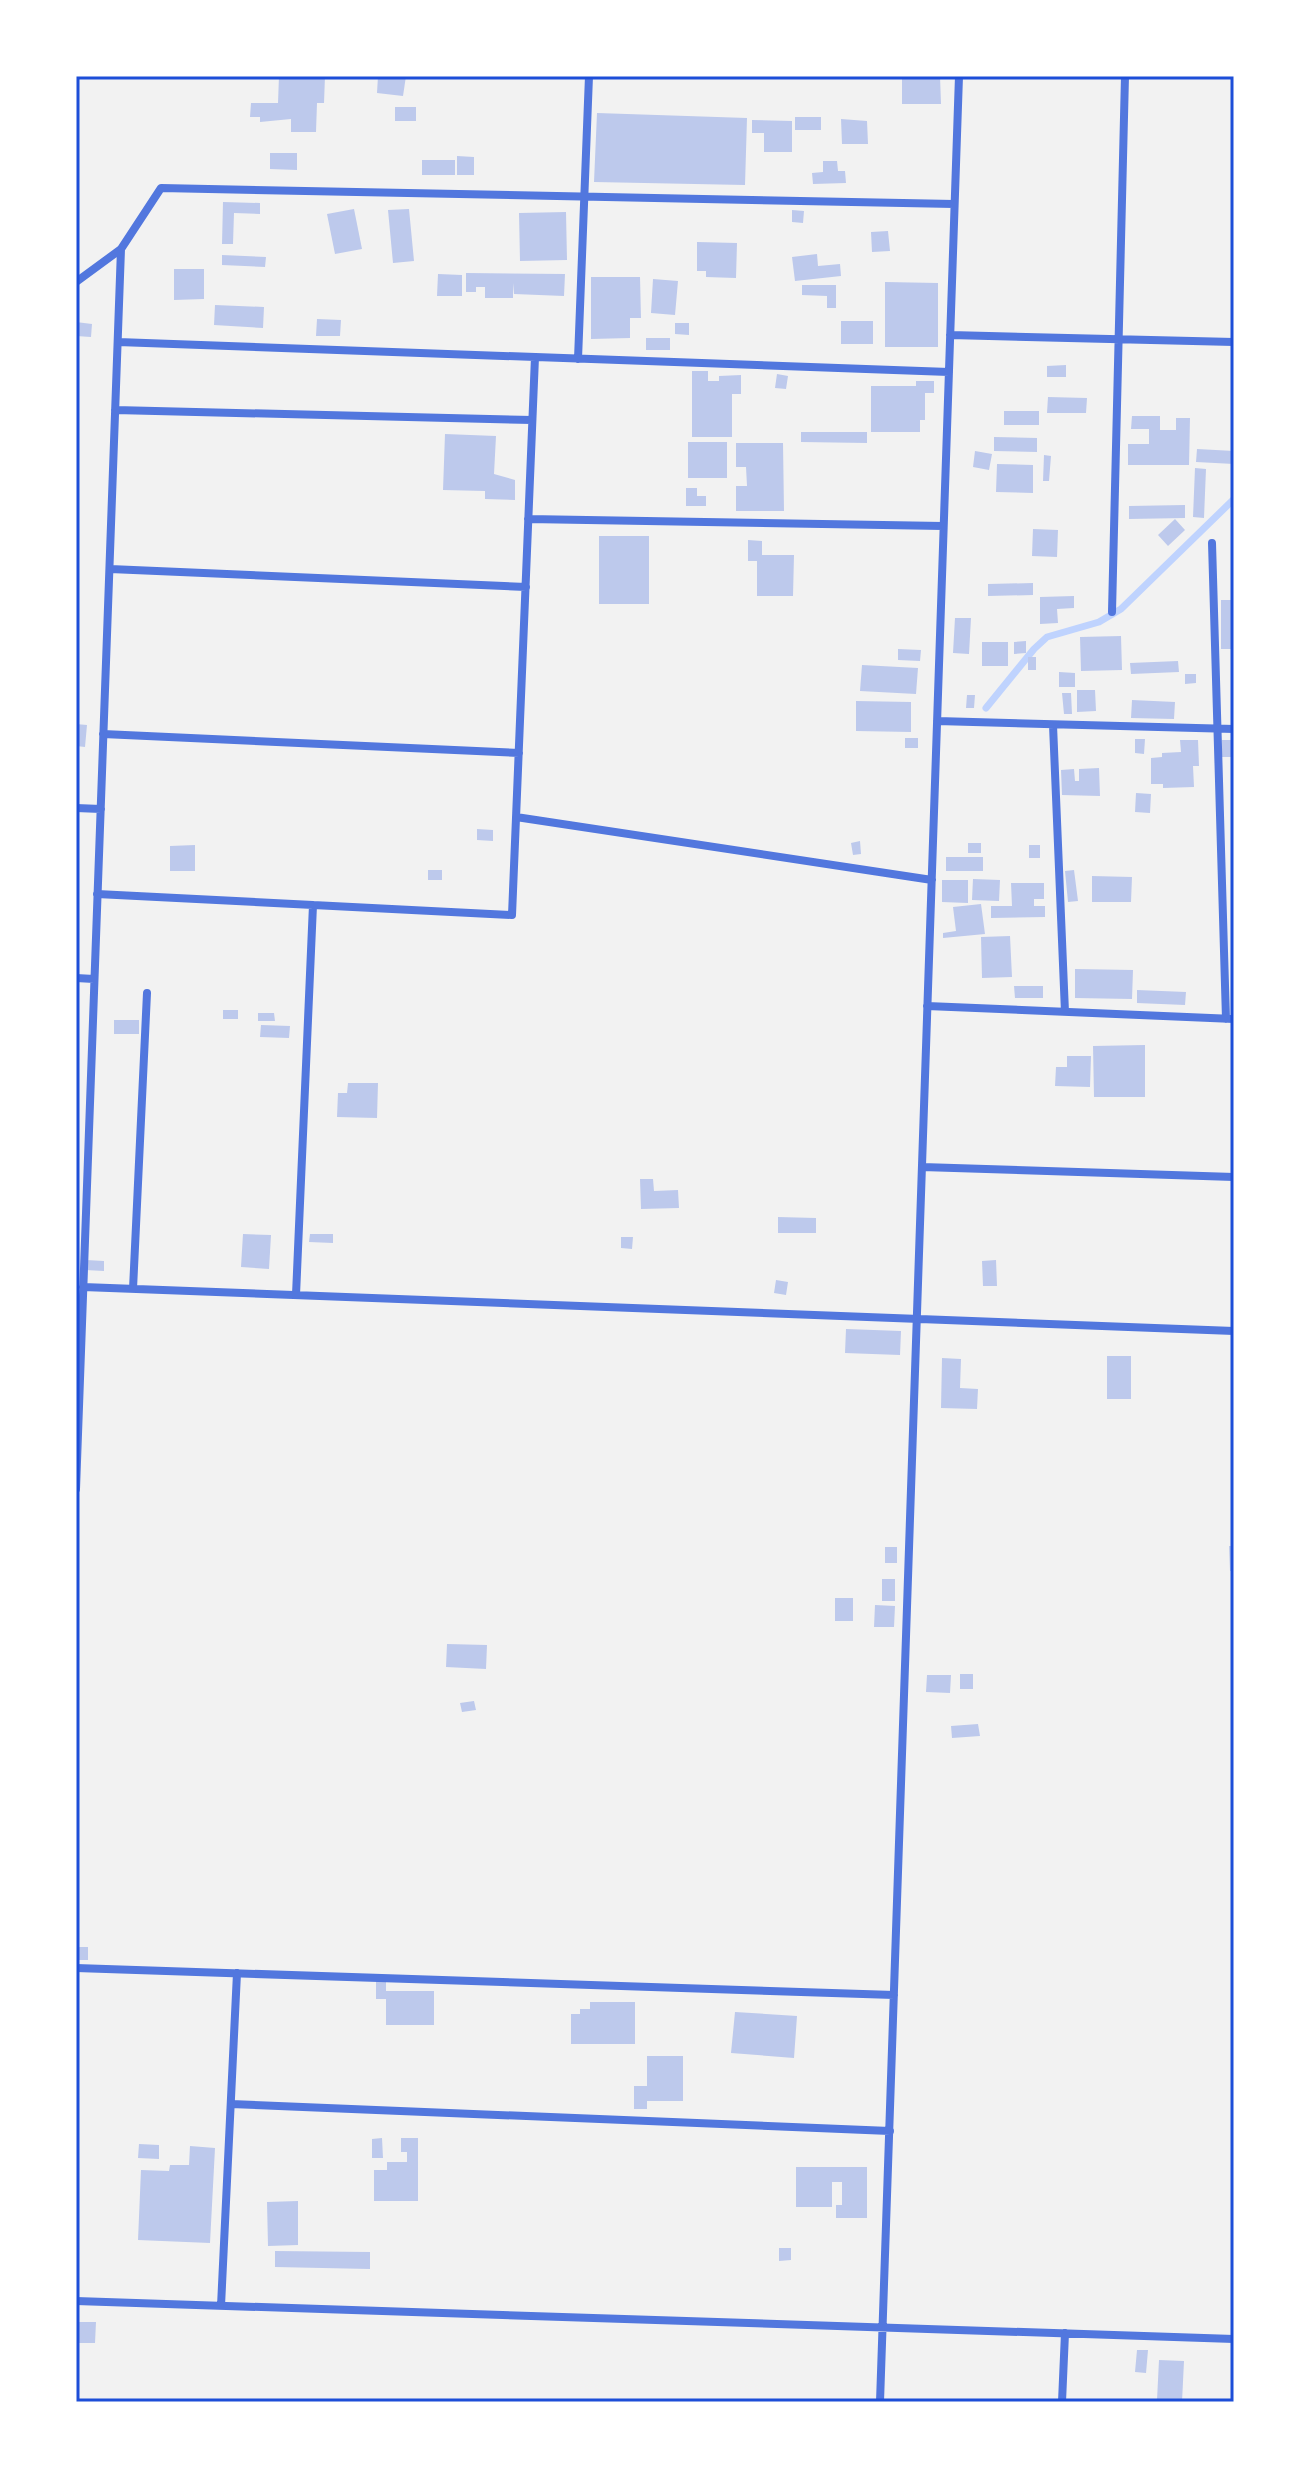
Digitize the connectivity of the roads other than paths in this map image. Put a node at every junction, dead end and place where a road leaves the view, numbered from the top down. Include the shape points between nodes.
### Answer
1 (589, 76) edge
2 (959, 76) edge
3 (1125, 76) edge
4 (585, 196) junction
5 (954, 204) junction
6 (121, 249) junction
7 (76, 282) edge
8 (950, 335) junction
9 (1118, 339) junction
10 (118, 342) junction
11 (1234, 342) edge
12 (535, 357) junction
13 (578, 359) junction
14 (949, 372) junction
15 (115, 410) junction
16 (532, 420) junction
17 (528, 519) junction
18 (943, 526) junction
19 (1212, 543) dead end
20 (110, 569) junction
21 (526, 587) junction
22 (1112, 612) dead end
23 (937, 721) junction
24 (1053, 725) junction
25 (1217, 729) junction
26 (1234, 729) edge
27 (103, 734) junction
28 (519, 753) junction
29 (76, 808) edge
30 (101, 809) junction
31 (516, 817) junction
32 (932, 880) junction
33 (97, 894) junction
34 (313, 905) junction
35 (76, 978) edge
36 (94, 979) junction
37 (147, 993) dead end
38 (927, 1006) junction
39 (1065, 1012) junction
40 (1230, 1019) edge
41 (76, 1157) edge
42 (88, 1158) junction
43 (922, 1167) junction
44 (1234, 1177) edge
45 (83, 1287) junction
46 (133, 1289) junction
47 (296, 1295) junction
48 (79, 1315) edge
49 (917, 1319) junction
50 (1234, 1331) edge
51 (76, 1474) edge
52 (76, 1489) edge
53 (76, 1968) edge
54 (237, 1973) junction
55 (894, 1995) junction
56 (231, 2104) junction
57 (890, 2131) junction
58 (76, 2301) edge
59 (221, 2306) junction
60 (883, 2327) junction
61 (1065, 2333) junction
62 (1234, 2339) edge
63 (880, 2402) edge
64 (1062, 2402) edge

1 - 4 street
2 - 5 street
3 - 9 street
4 - 5 street
4 - 6 street via 161,188
4 - 13 street
5 - 8 street
6 - 7 street
6 - 10 street
8 - 9 street
8 - 14 street
9 - 11 street
9 - 22 street
10 - 12 street
10 - 15 street
12 - 13 street
12 - 16 street
13 - 14 street
14 - 18 street
15 - 16 street
15 - 20 street
16 - 17 street
17 - 18 street
17 - 21 street
18 - 23 street
19 - 25 street
20 - 21 street
20 - 27 street
21 - 28 street
23 - 24 street
23 - 32 street
24 - 25 street
24 - 39 street
25 - 26 street
25 - 40 street
27 - 28 street
27 - 30 street
28 - 31 street
29 - 30 street
30 - 33 street
31 - 32 street
31 - 34 street via 512,915
32 - 38 street
33 - 34 street
33 - 36 street
34 - 47 street
35 - 36 street
36 - 42 street
37 - 46 street
38 - 39 street
38 - 43 street
39 - 40 street
41 - 42 street
42 - 45 street
43 - 44 street
43 - 49 street
45 - 46 street
45 - 48 street
46 - 47 street
47 - 49 street
48 - 51 street
49 - 50 street
49 - 55 street
51 - 52 street
53 - 54 street
54 - 55 street
54 - 56 street
55 - 57 street
56 - 57 street
56 - 59 street
57 - 60 street
58 - 59 street
59 - 60 street
60 - 61 street
60 - 63 street
61 - 62 street
61 - 64 street

